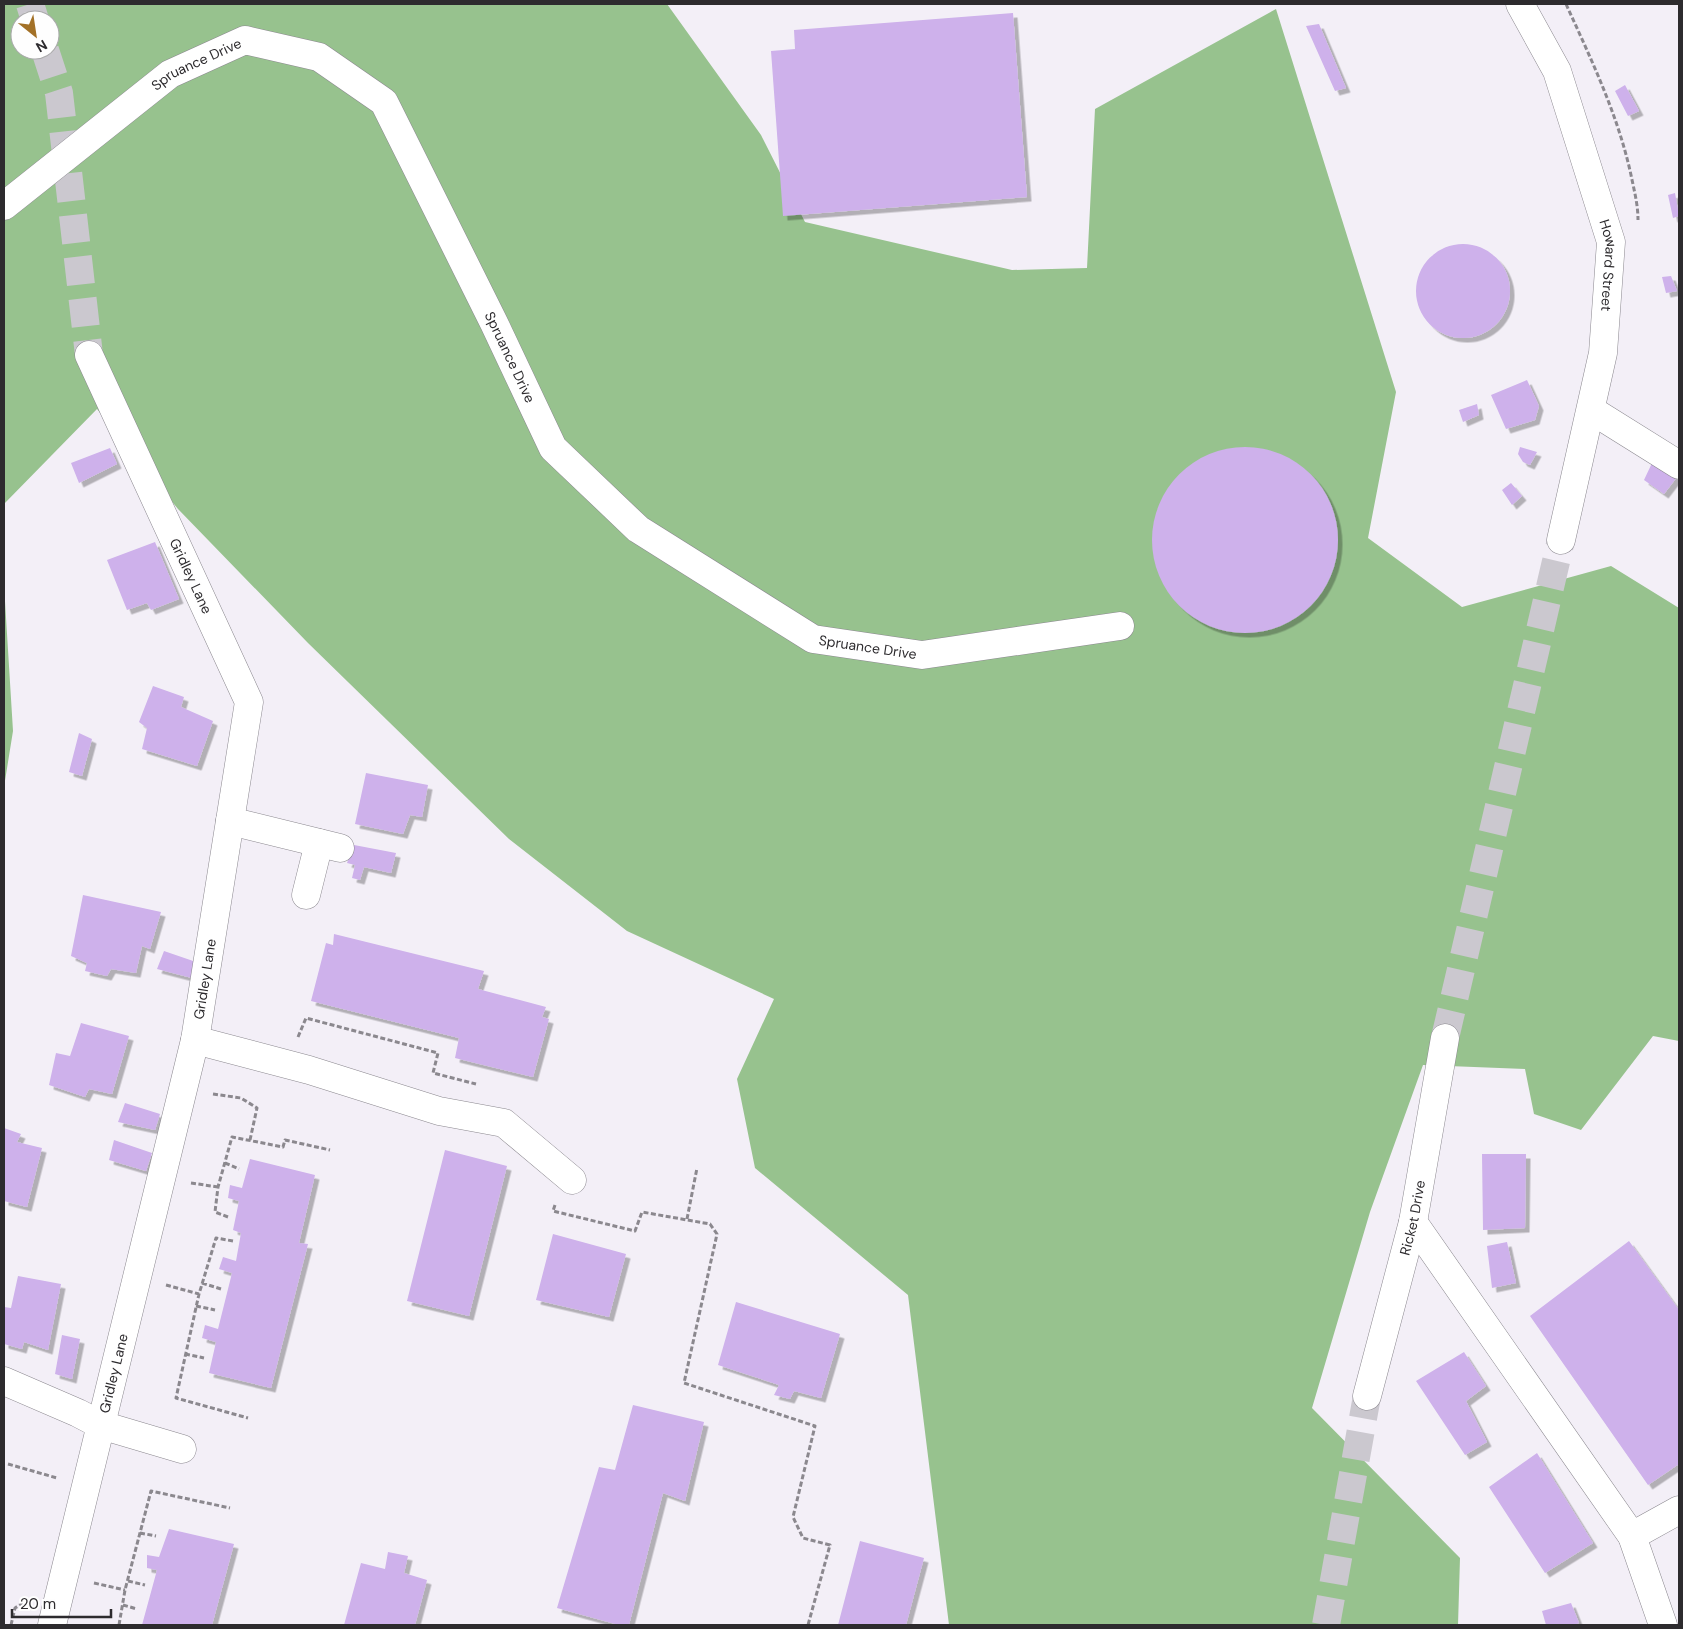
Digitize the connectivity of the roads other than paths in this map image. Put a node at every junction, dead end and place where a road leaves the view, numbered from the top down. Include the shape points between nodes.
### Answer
1 (1520, 4) edge
2 (4, 206) edge
3 (89, 355) tunnel mouth
4 (1590, 410) junction
5 (1679, 465) edge
6 (1561, 540) tunnel mouth
7 (1120, 626) dead end
8 (230, 821) junction
9 (306, 895) dead end
10 (1445, 1038) tunnel mouth
11 (195, 1040) junction
12 (564, 1189) road end
13 (1413, 1222) junction
14 (4, 1381) edge
15 (1367, 1396) tunnel mouth
16 (101, 1425) junction
17 (182, 1449) dead end
18 (1679, 1510) edge
19 (1632, 1536) junction
20 (52, 1625) edge
21 (1663, 1625) edge

1 - 4 street, Howard Street via 1557,71 1612,242 1603,353
2 - 7 street, Spruance Drive via 170,74 245,40 319,57 384,102 553,448 638,529 813,639 922,655
3 - 8 street, Gridley Lane via 249,702
4 - 5 street
4 - 6 street, Howard Street
8 - 9 street via 330,846
8 - 11 street, Gridley Lane
10 - 13 street, Ricket Drive
11 - 12 street via 309,1070 439,1112 504,1123
11 - 16 street, Gridley Lane
13 - 15 street, Ricket Drive
13 - 19 street
14 - 16 street
16 - 17 street
16 - 20 street, Gridley Lane
18 - 19 street
19 - 21 street

